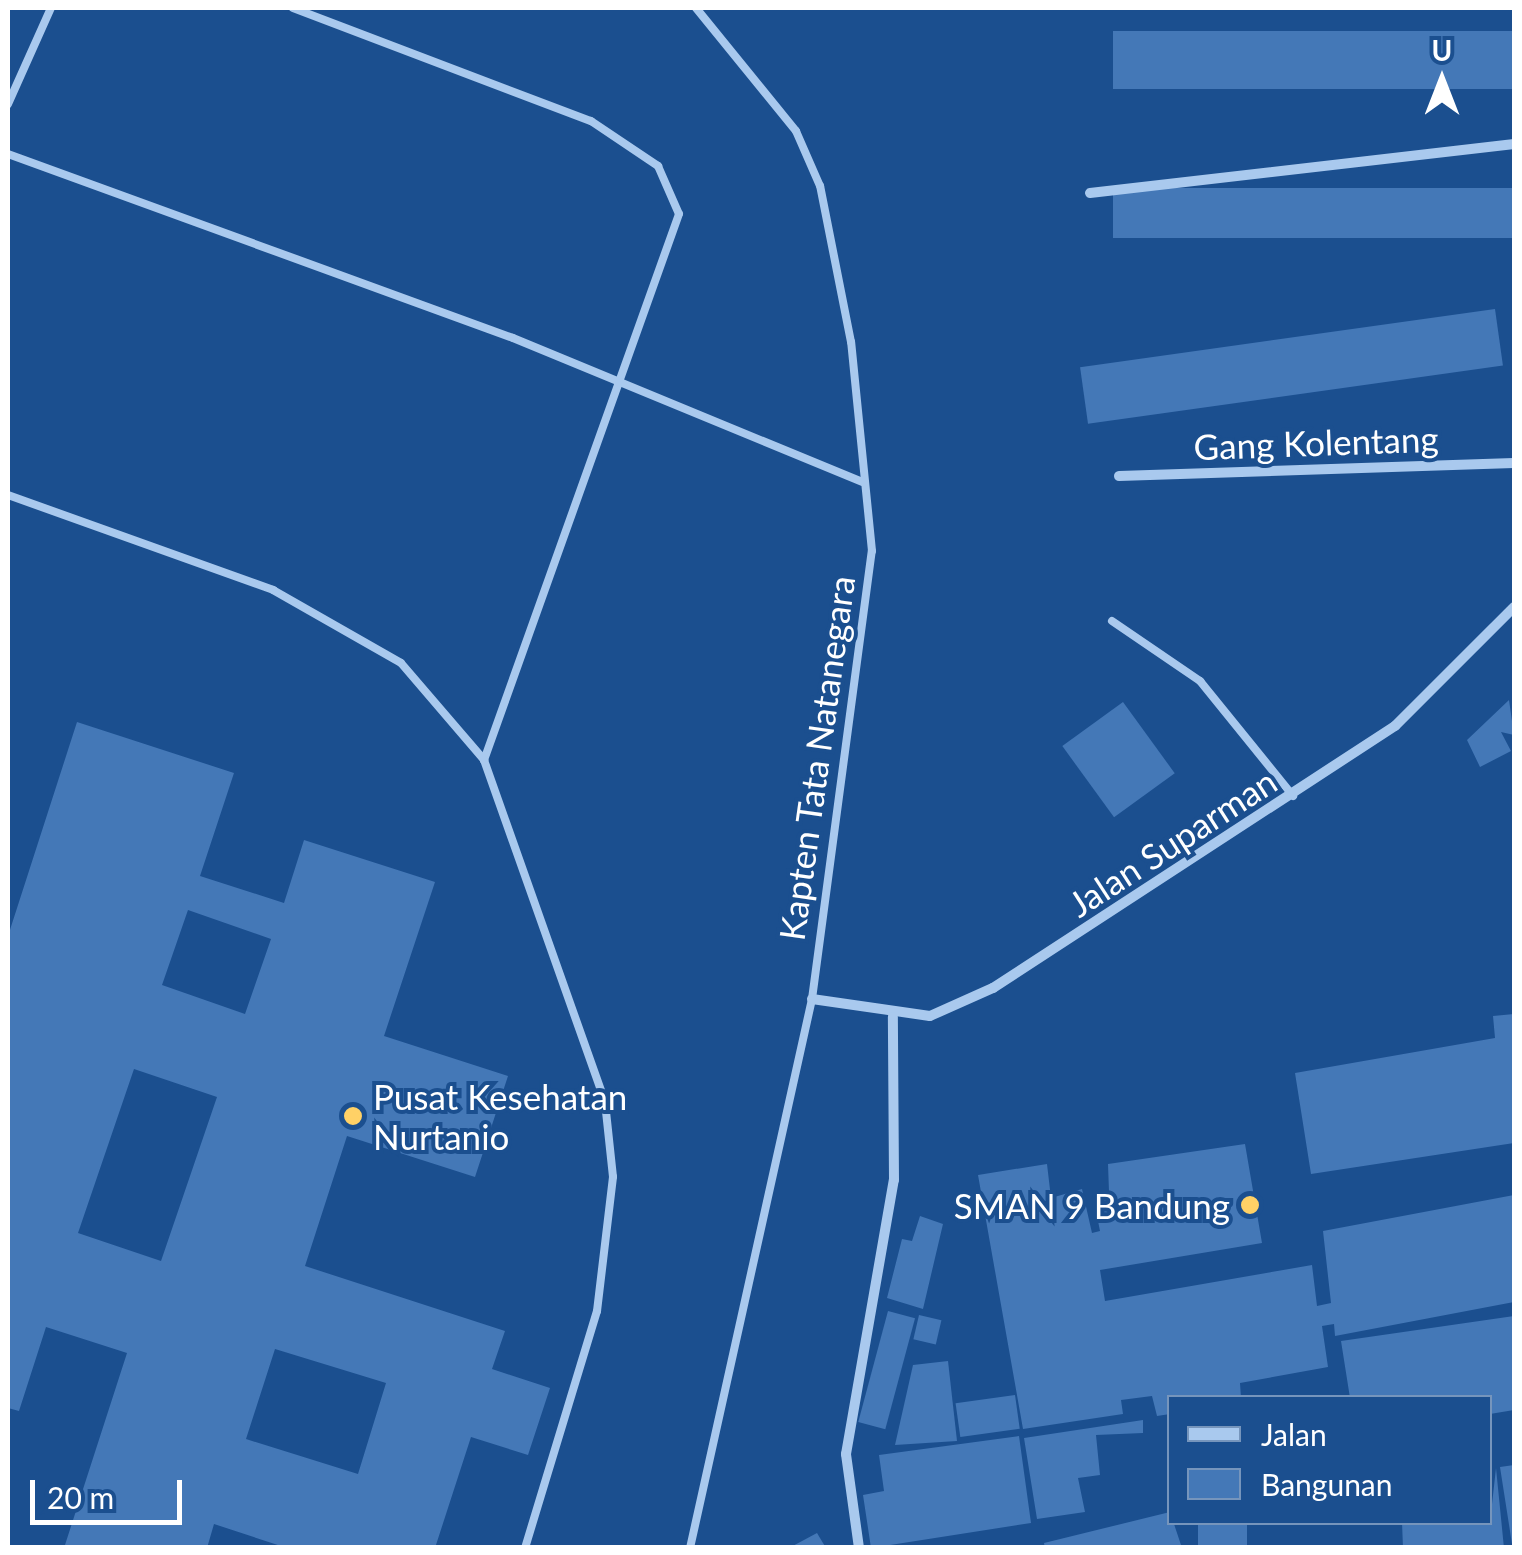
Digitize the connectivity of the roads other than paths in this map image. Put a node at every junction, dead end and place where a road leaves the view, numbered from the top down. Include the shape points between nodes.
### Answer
1 (50, 8) edge
2 (294, 8) edge
3 (696, 8) edge
4 (8, 104) edge
5 (1514, 144) edge
6 (8, 154) edge
7 (1090, 193) dead end
8 (623, 382) junction
9 (1514, 463) edge
10 (1119, 476) dead end
11 (862, 482) junction
12 (8, 495) edge
13 (1514, 607) edge
14 (1112, 620) dead end
15 (484, 760) junction
16 (1293, 796) junction
17 (812, 998) junction
18 (893, 1017) junction
19 (525, 1548) edge
20 (690, 1548) edge
21 (859, 1548) edge

1 - 4 lane
2 - 8 lane via 590,121 658,166 679,214
3 - 11 lane, Kapten Tata Natanegara via 796,132 820,186 851,342
5 - 7 street
6 - 8 lane
8 - 11 lane
8 - 15 lane
9 - 10 street, Gang Kolentang
11 - 17 lane, Kapten Tata Natanegara via 872,551
12 - 15 lane via 273,590 401,663
13 - 16 street, Jalan Suparman via 1396,726
14 - 16 lane via 1200,681
15 - 19 lane via 605,1102 613,1177 596,1310
16 - 18 street, Jalan Suparman via 993,988 930,1016
17 - 18 street, Jalan Suparman
17 - 20 lane, Kapten Tata Natanegara
18 - 21 street via 894,1180 846,1454

